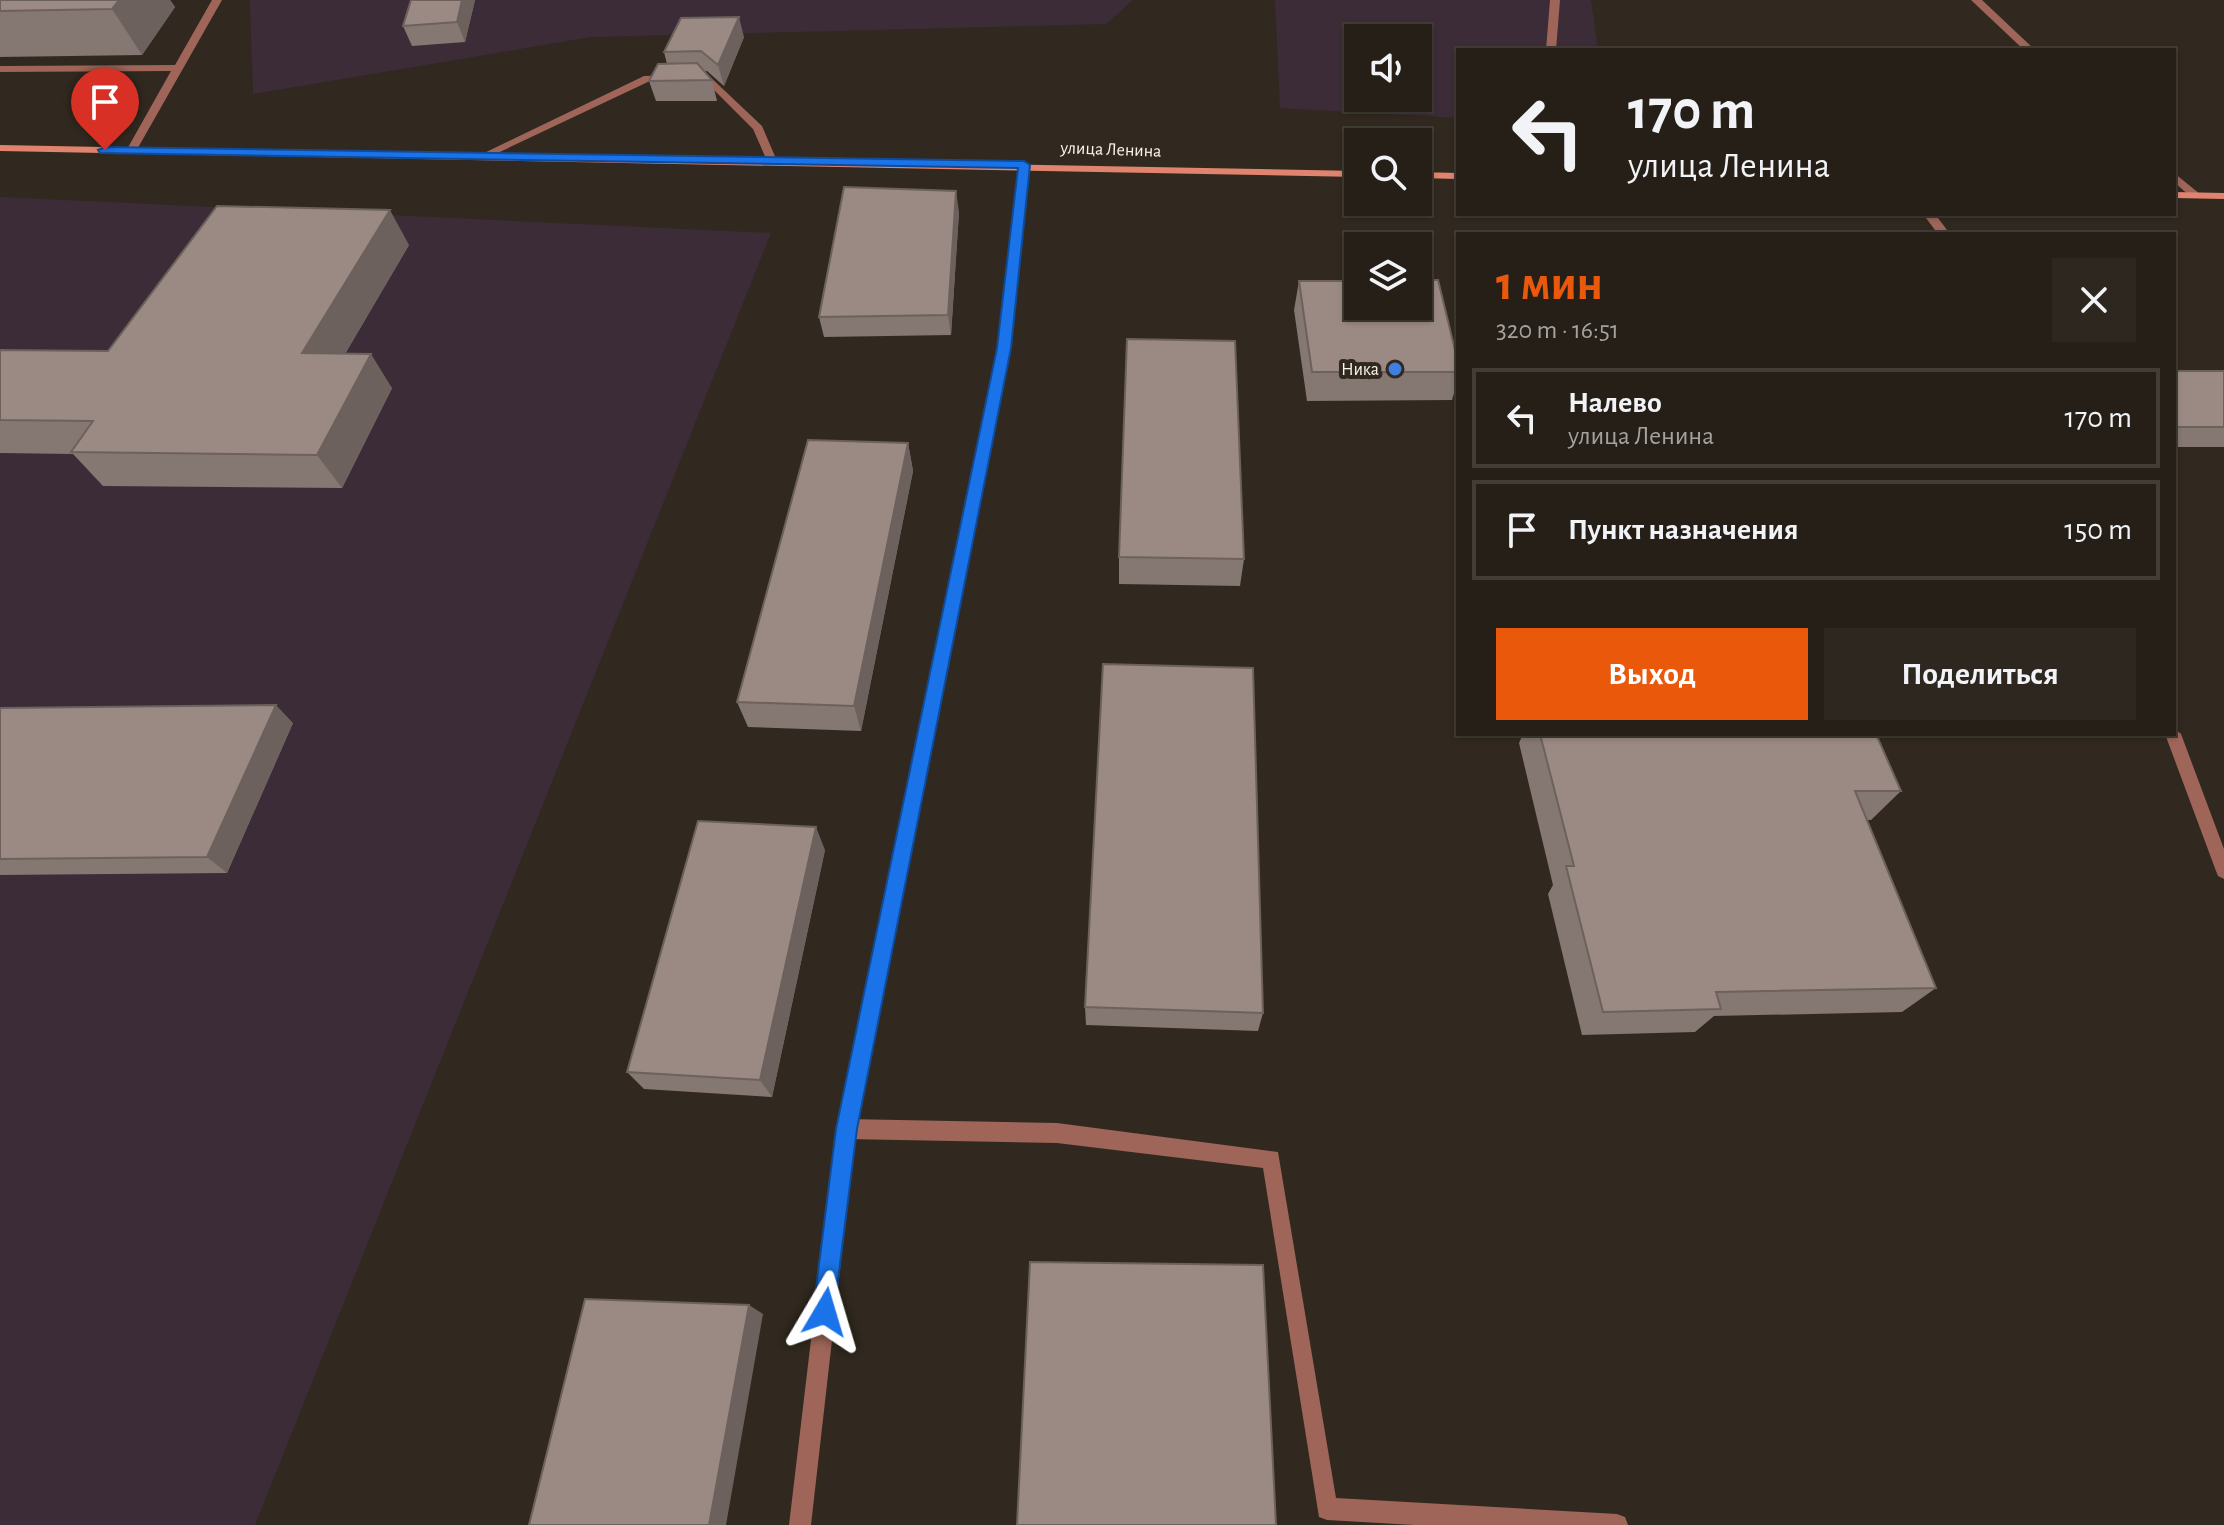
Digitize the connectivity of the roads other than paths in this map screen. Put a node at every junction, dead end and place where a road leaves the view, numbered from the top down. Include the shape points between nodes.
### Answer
1 (217, 0) edge
2 (1555, 0) edge
3 (1976, 0) edge
4 (1551, 48) edge
5 (2028, 48) edge
6 (177, 68) junction
7 (0, 69) edge
8 (0, 148) edge
9 (131, 151) junction
10 (483, 156) junction
11 (772, 161) junction
12 (1024, 165) junction
13 (1344, 174) edge
14 (1432, 175) edge
15 (1456, 176) edge
16 (2176, 178) edge
17 (2176, 195) edge
18 (2196, 196) junction
19 (2224, 196) edge
20 (2174, 736) edge
21 (2224, 871) edge
22 (846, 1129) junction
23 (800, 1525) edge
24 (1617, 1525) edge

1 - 6 street
2 - 4 street
3 - 5 street
6 - 7 street
6 - 9 street
8 - 9 main road, улица Ленина
9 - 10 main road, улица Ленина
10 - 11 main road, улица Ленина
10 - 11 street via 648,78 707,77 758,128
11 - 12 main road, улица Ленина
12 - 13 main road, улица Ленина
12 - 22 street via 1004,348
14 - 15 main road
16 - 18 street
17 - 18 main road
18 - 19 main road
20 - 21 street
22 - 23 street
22 - 24 street via 1057,1133 1271,1159 1327,1509

